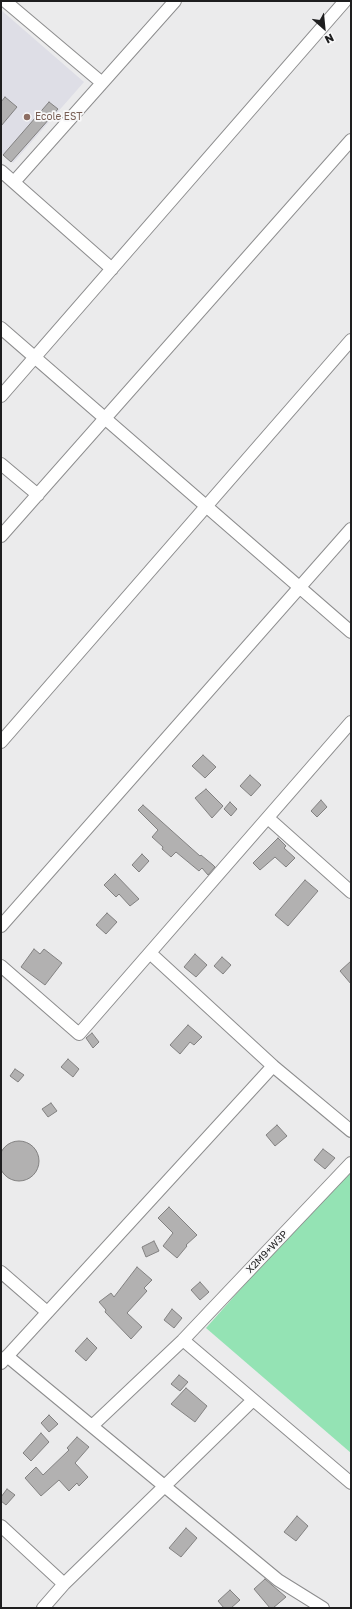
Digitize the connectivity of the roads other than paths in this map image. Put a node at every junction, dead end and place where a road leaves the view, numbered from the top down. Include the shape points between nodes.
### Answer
1 (5, 1) edge
2 (175, 1) edge
3 (345, 1) edge
4 (101, 82) junction
5 (351, 140) edge
6 (1, 171) edge
7 (14, 182) junction
8 (112, 269) junction
9 (1, 328) edge
10 (351, 340) edge
11 (35, 357) junction
12 (1, 396) edge
13 (105, 418) junction
14 (1, 464) edge
15 (38, 495) junction
16 (207, 506) junction
17 (351, 529) edge
18 (1, 536) edge
19 (298, 586) junction
20 (351, 632) edge
21 (351, 722) edge
22 (1, 742) edge
23 (268, 818) junction
24 (351, 892) edge
25 (1, 926) edge
26 (150, 953) junction
27 (1, 966) edge
28 (273, 1066) junction
29 (351, 1131) edge
30 (351, 1163) edge
31 (1, 1272) edge
32 (47, 1312) junction
33 (183, 1340) junction
34 (4, 1359) edge
35 (253, 1400) junction
36 (92, 1426) junction
37 (351, 1483) edge
38 (164, 1486) junction
39 (1, 1526) edge
40 (64, 1584) junction
41 (43, 1608) edge
42 (323, 1608) edge

1 - 4 street
2 - 4 street
3 - 8 street
4 - 7 street
5 - 13 street
6 - 7 street
7 - 8 street
8 - 11 street
9 - 11 street
10 - 16 street
11 - 12 street
11 - 13 street
13 - 15 street
13 - 16 street
14 - 15 street
15 - 18 street
16 - 19 street
16 - 22 street
17 - 19 street
19 - 20 street
19 - 25 street
21 - 23 street
23 - 24 street
23 - 26 street
26 - 27 street via 79,1034
26 - 28 street
28 - 29 street
28 - 32 street
30 - 33 street, X2M9+W3P
31 - 32 street
32 - 34 street
33 - 35 street
33 - 36 street, X2M9+W3P
34 - 36 street
35 - 37 street
35 - 38 street
36 - 38 street
38 - 40 street
38 - 42 street via 278,1580
39 - 40 street
40 - 41 street

